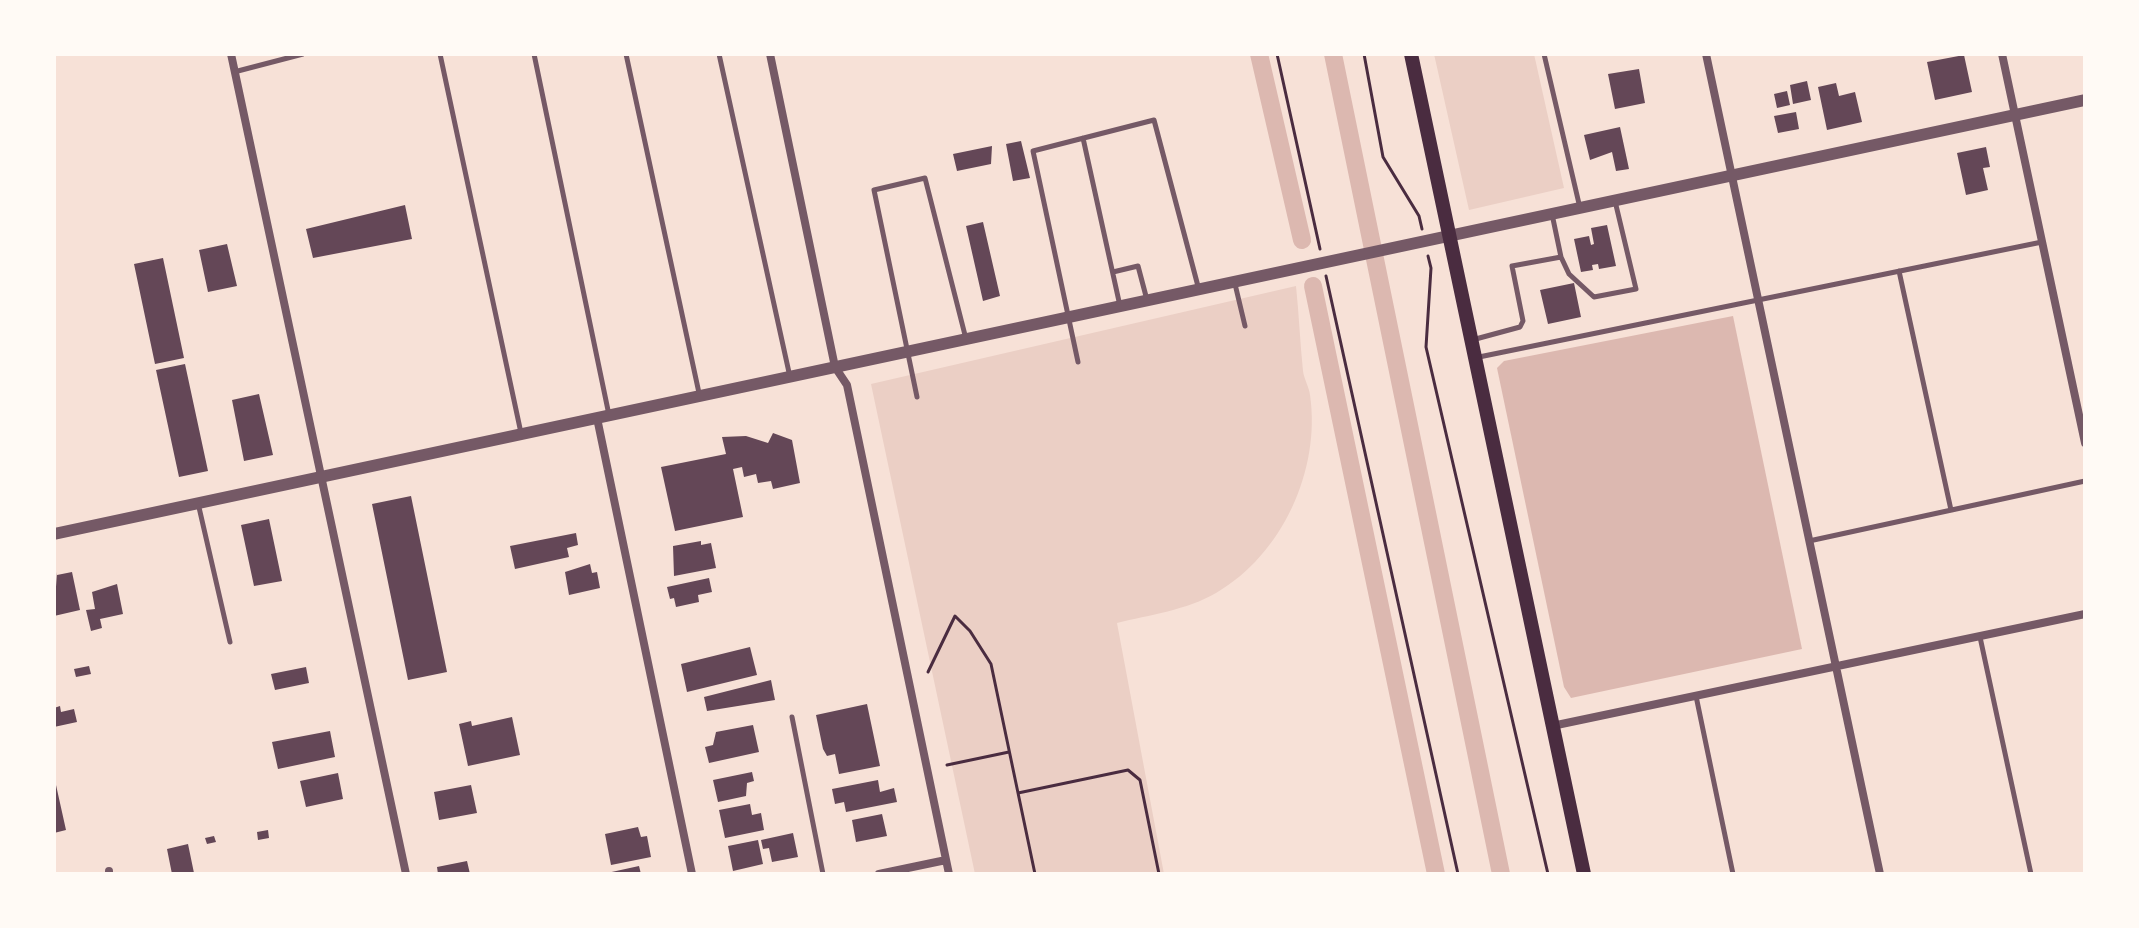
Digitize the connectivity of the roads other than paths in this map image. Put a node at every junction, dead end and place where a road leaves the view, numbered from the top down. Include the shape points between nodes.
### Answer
1 (231, 54) edge
2 (303, 54) edge
3 (440, 54) edge
4 (534, 54) edge
5 (626, 54) edge
6 (719, 54) edge
7 (770, 54) edge
8 (1411, 54) edge
9 (1544, 54) edge
10 (1706, 54) edge
11 (2014, 54) edge
12 (2003, 55) edge
13 (234, 72) junction
14 (2085, 100) edge
15 (2016, 115) junction
16 (1083, 138) junction
17 (1731, 176) junction
18 (1615, 201) junction
19 (1580, 208) junction
20 (1552, 214) junction
21 (1450, 236) junction
22 (2042, 242) junction
23 (1561, 257) junction
24 (1899, 271) junction
25 (1112, 272) junction
26 (1235, 283) junction
27 (1199, 291) junction
28 (1759, 299) junction
29 (1147, 301) junction
30 (1120, 307) junction
31 (1069, 318) junction
32 (1245, 326) dead end
33 (966, 340) junction
34 (1471, 340) junction
35 (909, 352) junction
36 (1475, 358) junction
37 (1078, 362) dead end
38 (835, 367) junction
39 (790, 377) junction
40 (700, 396) junction
41 (917, 397) dead end
42 (603, 417) junction
43 (521, 434) junction
44 (2085, 443) edge
45 (321, 477) junction
46 (2085, 481) edge
47 (198, 503) junction
48 (1951, 510) junction
49 (54, 534) edge
50 (1809, 541) junction
51 (2085, 614) edge
52 (1980, 637) junction
53 (230, 642) dead end
54 (1835, 667) junction
55 (1695, 695) junction
56 (792, 717) dead end
57 (1552, 726) junction
58 (946, 860) junction
59 (406, 874) edge
60 (692, 874) edge
61 (823, 874) edge
62 (879, 874) edge
63 (949, 874) edge
64 (1584, 874) edge
65 (1733, 874) edge
66 (1880, 874) edge
67 (2031, 874) edge

1 - 13 street
2 - 13 lane
3 - 43 lane
4 - 42 lane
5 - 40 lane
6 - 39 lane
7 - 38 street
8 - 21 main road
9 - 19 lane
10 - 17 street
11 - 12 lane
12 - 15 street
13 - 45 street
14 - 15 street
15 - 17 street
15 - 22 street
16 - 25 lane
16 - 27 lane via 1154,120
16 - 31 lane via 1033,151
17 - 18 street
17 - 28 street
18 - 19 street
18 - 23 lane via 1636,289 1594,297 1569,274
19 - 20 street
20 - 21 street
20 - 23 lane
21 - 26 street
21 - 34 main road
22 - 24 lane
22 - 44 street
23 - 34 lane via 1512,266 1520,327
24 - 28 lane
24 - 48 lane
25 - 29 lane via 1138,266
25 - 30 lane
26 - 27 street
26 - 32 lane
27 - 29 street
28 - 36 lane
28 - 50 street
29 - 30 street
30 - 31 street
31 - 33 street
31 - 37 lane
33 - 35 street
33 - 35 lane via 925,178 874,190
34 - 36 main road
35 - 38 street
35 - 41 lane
36 - 57 main road
38 - 39 street
38 - 58 street via 847,385
39 - 40 street
40 - 42 street
42 - 43 street
42 - 60 street
43 - 45 street
45 - 47 street
45 - 59 street
46 - 48 lane
47 - 49 street
47 - 53 lane
48 - 50 lane
50 - 54 street
51 - 52 street
52 - 54 street
52 - 67 lane
54 - 55 street
54 - 66 street
55 - 57 street
55 - 65 lane
56 - 61 lane
57 - 64 main road
58 - 62 street
58 - 63 street

